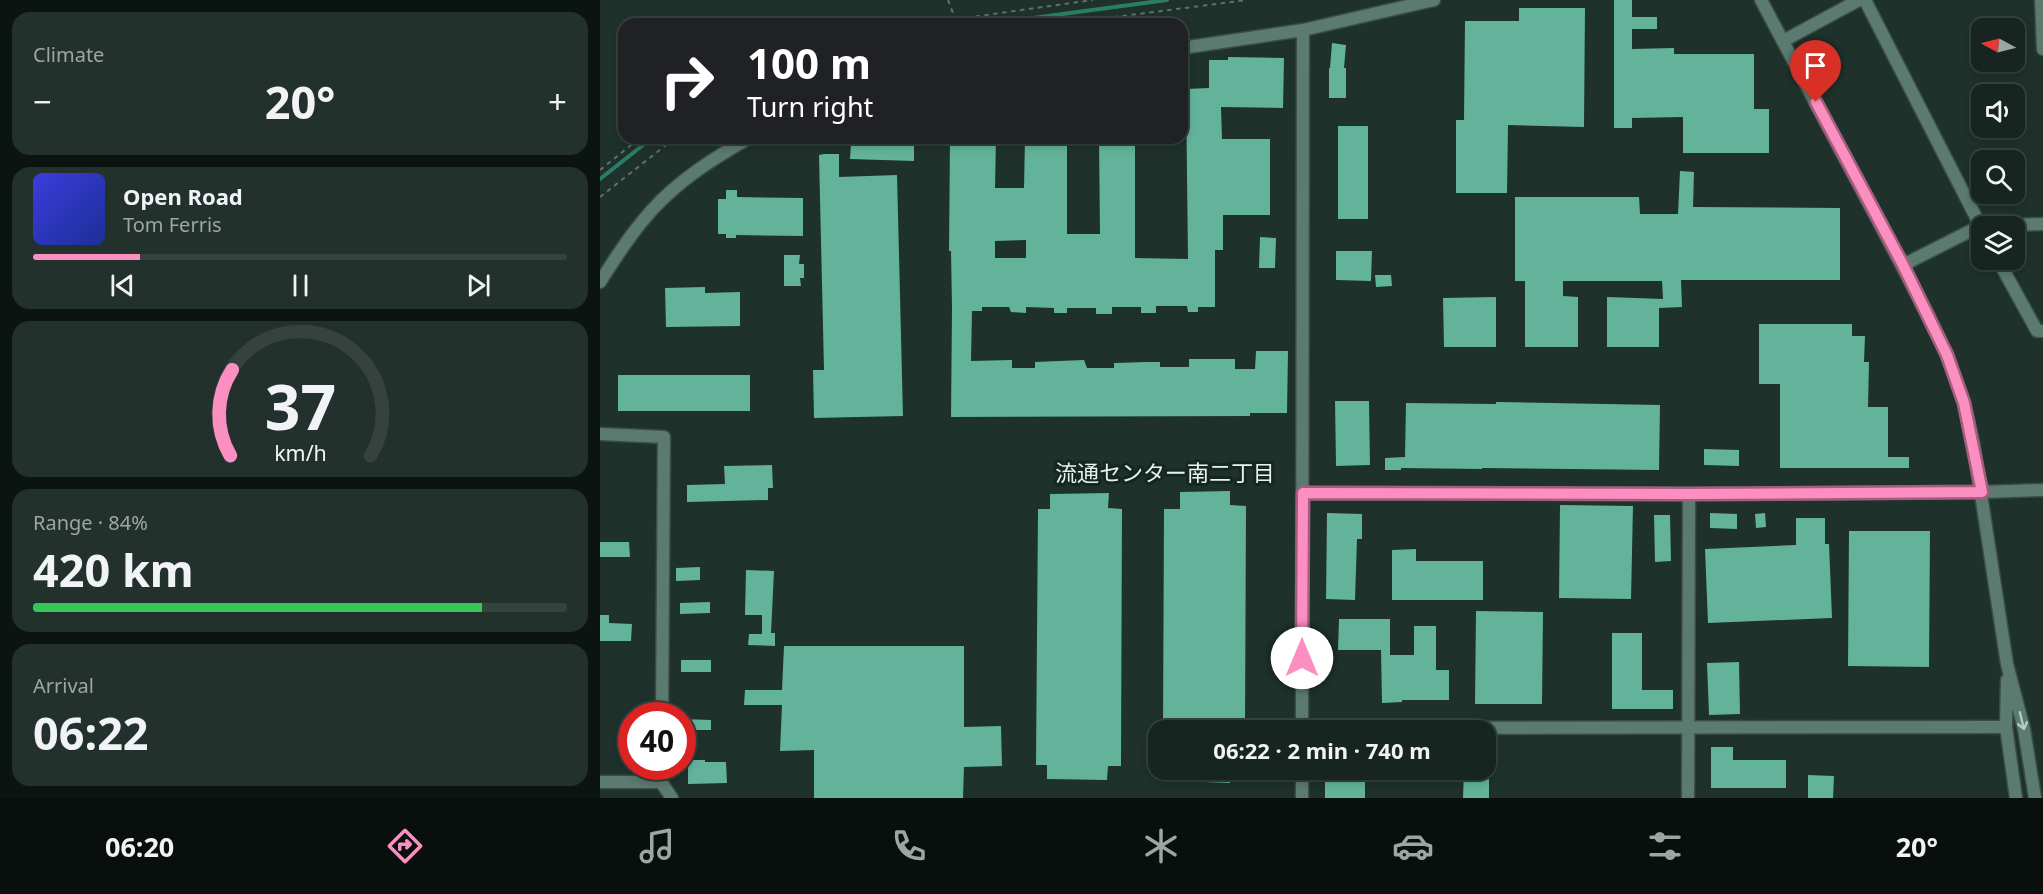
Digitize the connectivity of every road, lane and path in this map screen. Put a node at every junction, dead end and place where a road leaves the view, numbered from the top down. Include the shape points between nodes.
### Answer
1 (948, 0) edge
2 (1093, 0) edge
3 (1247, 0) edge
4 (1434, 0) edge
5 (1761, 0) edge
6 (1858, 0) edge
7 (1865, 0) edge
8 (2042, 0) edge
9 (955, 18) edge
10 (962, 18) edge
11 (1107, 18) edge
12 (1303, 30) junction
13 (1783, 41) junction
14 (1188, 47) edge
15 (2043, 49) edge
16 (632, 144) edge
17 (667, 144) edge
18 (738, 144) edge
19 (600, 170) edge
20 (600, 197) edge
21 (1975, 216) edge
22 (2043, 224) edge
23 (2025, 225) edge
24 (1971, 232) edge
25 (1903, 265) junction
26 (2003, 270) edge
27 (600, 282) edge
28 (2043, 331) edge
29 (600, 434) edge
30 (2043, 490) edge
31 (1982, 492) junction
32 (1303, 493) junction
33 (1689, 494) junction
34 (2007, 664) junction
35 (662, 702) edge
36 (1302, 720) edge
37 (2006, 727) junction
38 (1496, 728) edge
39 (1688, 728) junction
40 (1302, 780) edge
41 (600, 782) edge
42 (661, 782) joint
43 (672, 798) edge
44 (1302, 798) edge
45 (1688, 798) edge
46 (2016, 798) edge
47 (2035, 798) edge

1 - 9 path
2 - 10 path
3 - 11 path
4 - 12 street
5 - 13 street
6 - 13 street
7 - 21 street
8 - 15 street
12 - 14 street
12 - 32 street
13 - 25 street
16 - 19 path
17 - 20 path
18 - 27 street via 684,181 652,210
22 - 23 street
24 - 25 street
25 - 31 street via 1947,355 1964,403
26 - 28 street via 2037,331
29 - 35 street via 664,437
30 - 31 street
31 - 33 street
31 - 34 street
32 - 33 street
32 - 36 street
33 - 39 street
34 - 37 street
34 -> 47 street via 2024,729
37 - 39 street
37 - 46 street
38 - 39 street
39 - 45 street
40 - 44 street
41 - 42 street
42 - 43 street

